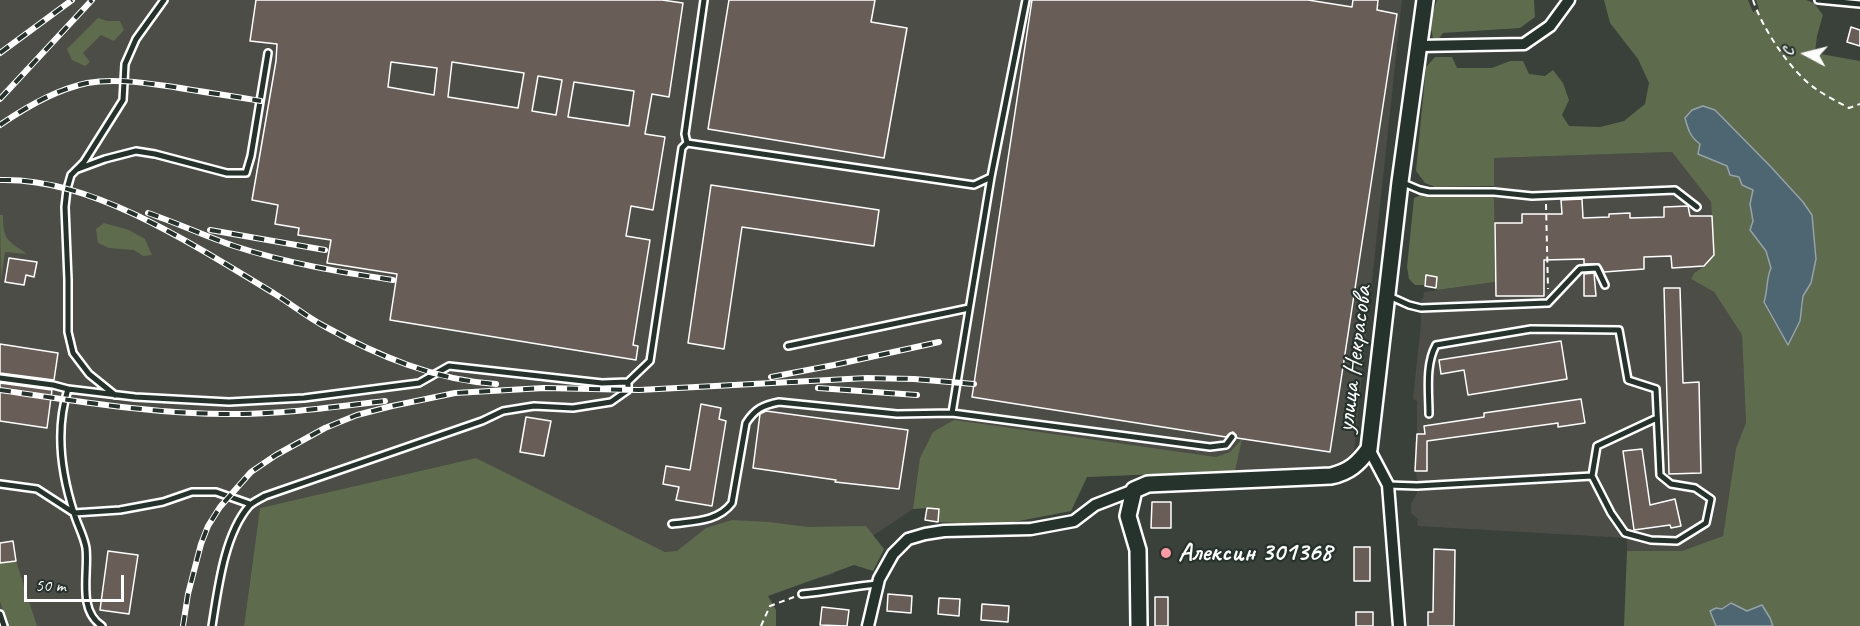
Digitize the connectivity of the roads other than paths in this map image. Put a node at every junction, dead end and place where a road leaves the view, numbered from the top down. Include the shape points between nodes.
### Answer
1 (164, 0) edge
2 (704, 0) edge
3 (1026, 0) edge
4 (1425, 0) edge
5 (1569, 0) edge
6 (1818, 0) edge
7 (1860, 4) edge
8 (1420, 46) junction
9 (268, 53) dead end
10 (687, 143) junction
11 (77, 169) junction
12 (991, 177) junction
13 (1400, 182) junction
14 (1697, 207) dead end
15 (1605, 285) dead end
16 (1388, 295) junction
17 (969, 308) junction
18 (788, 346) dead end
19 (0, 378) edge
20 (628, 382) junction
21 (68, 389) junction
22 (115, 395) junction
23 (952, 412) junction
24 (1429, 414) dead end
25 (1657, 418) junction
26 (1232, 437) dead end
27 (1369, 449) junction
28 (1592, 476) junction
29 (0, 484) edge
30 (1388, 485) junction
31 (1134, 490) junction
32 (250, 504) junction
33 (74, 513) junction
34 (672, 524) dead end
35 (878, 584) junction
36 (802, 594) road end
37 (0, 614) edge
38 (4, 626) edge
39 (102, 626) edge
40 (212, 626) edge
41 (868, 626) edge
42 (1139, 626) edge
43 (1399, 626) edge

1 - 11 lane via 136,39 125,64 123,100
2 - 10 lane via 685,134
3 - 12 lane
4 - 8 main road, улица Некрасова
5 - 8 street via 1550,26 1524,44
6 - 7 lane
8 - 13 main road, улица Некрасова
9 - 11 lane via 246,173 227,173 136,151
10 - 12 lane via 974,185
10 - 20 lane via 682,148 650,361
11 - 22 lane via 71,175 65,207 68,332 73,353 89,374
12 - 17 lane
13 - 14 lane via 1430,192 1546,195 1675,190
13 - 16 main road, улица Некрасова
15 - 16 lane via 1597,268 1580,268 1548,303 1421,308
16 - 27 main road, улица Некрасова
17 - 18 lane
17 - 23 lane
19 - 21 lane
20 - 22 lane via 602,383 449,366 419,383 304,398 230,402
20 - 32 lane via 628,390 611,402 503,411
21 - 22 lane
21 - 33 lane via 61,438 62,469
23 - 26 lane via 1210,447 1226,445
23 - 34 lane via 897,414 779,402 762,406 746,423 732,503 727,510 713,518
24 - 25 lane via 1428,384 1436,345 1531,328 1619,330 1628,380 1656,389
25 - 28 lane via 1597,446
25 - 28 lane via 1660,475 1671,484 1695,488 1711,499 1706,523 1677,541 1625,533
27 - 30 street
27 - 31 main road, улица Некрасова via 1358,464 1331,476 1148,484
28 - 30 lane
29 - 33 lane via 37,489
30 - 43 street
31 - 35 street via 1095,505 1074,521 1031,528 944,531 908,539 893,554
31 - 42 main road via 1128,516 1138,550
32 - 33 lane via 216,492 192,492 120,510
32 - 40 lane via 234,531
33 - 39 lane via 86,547 87,605
35 - 36 lane
35 - 41 street
37 - 38 lane

